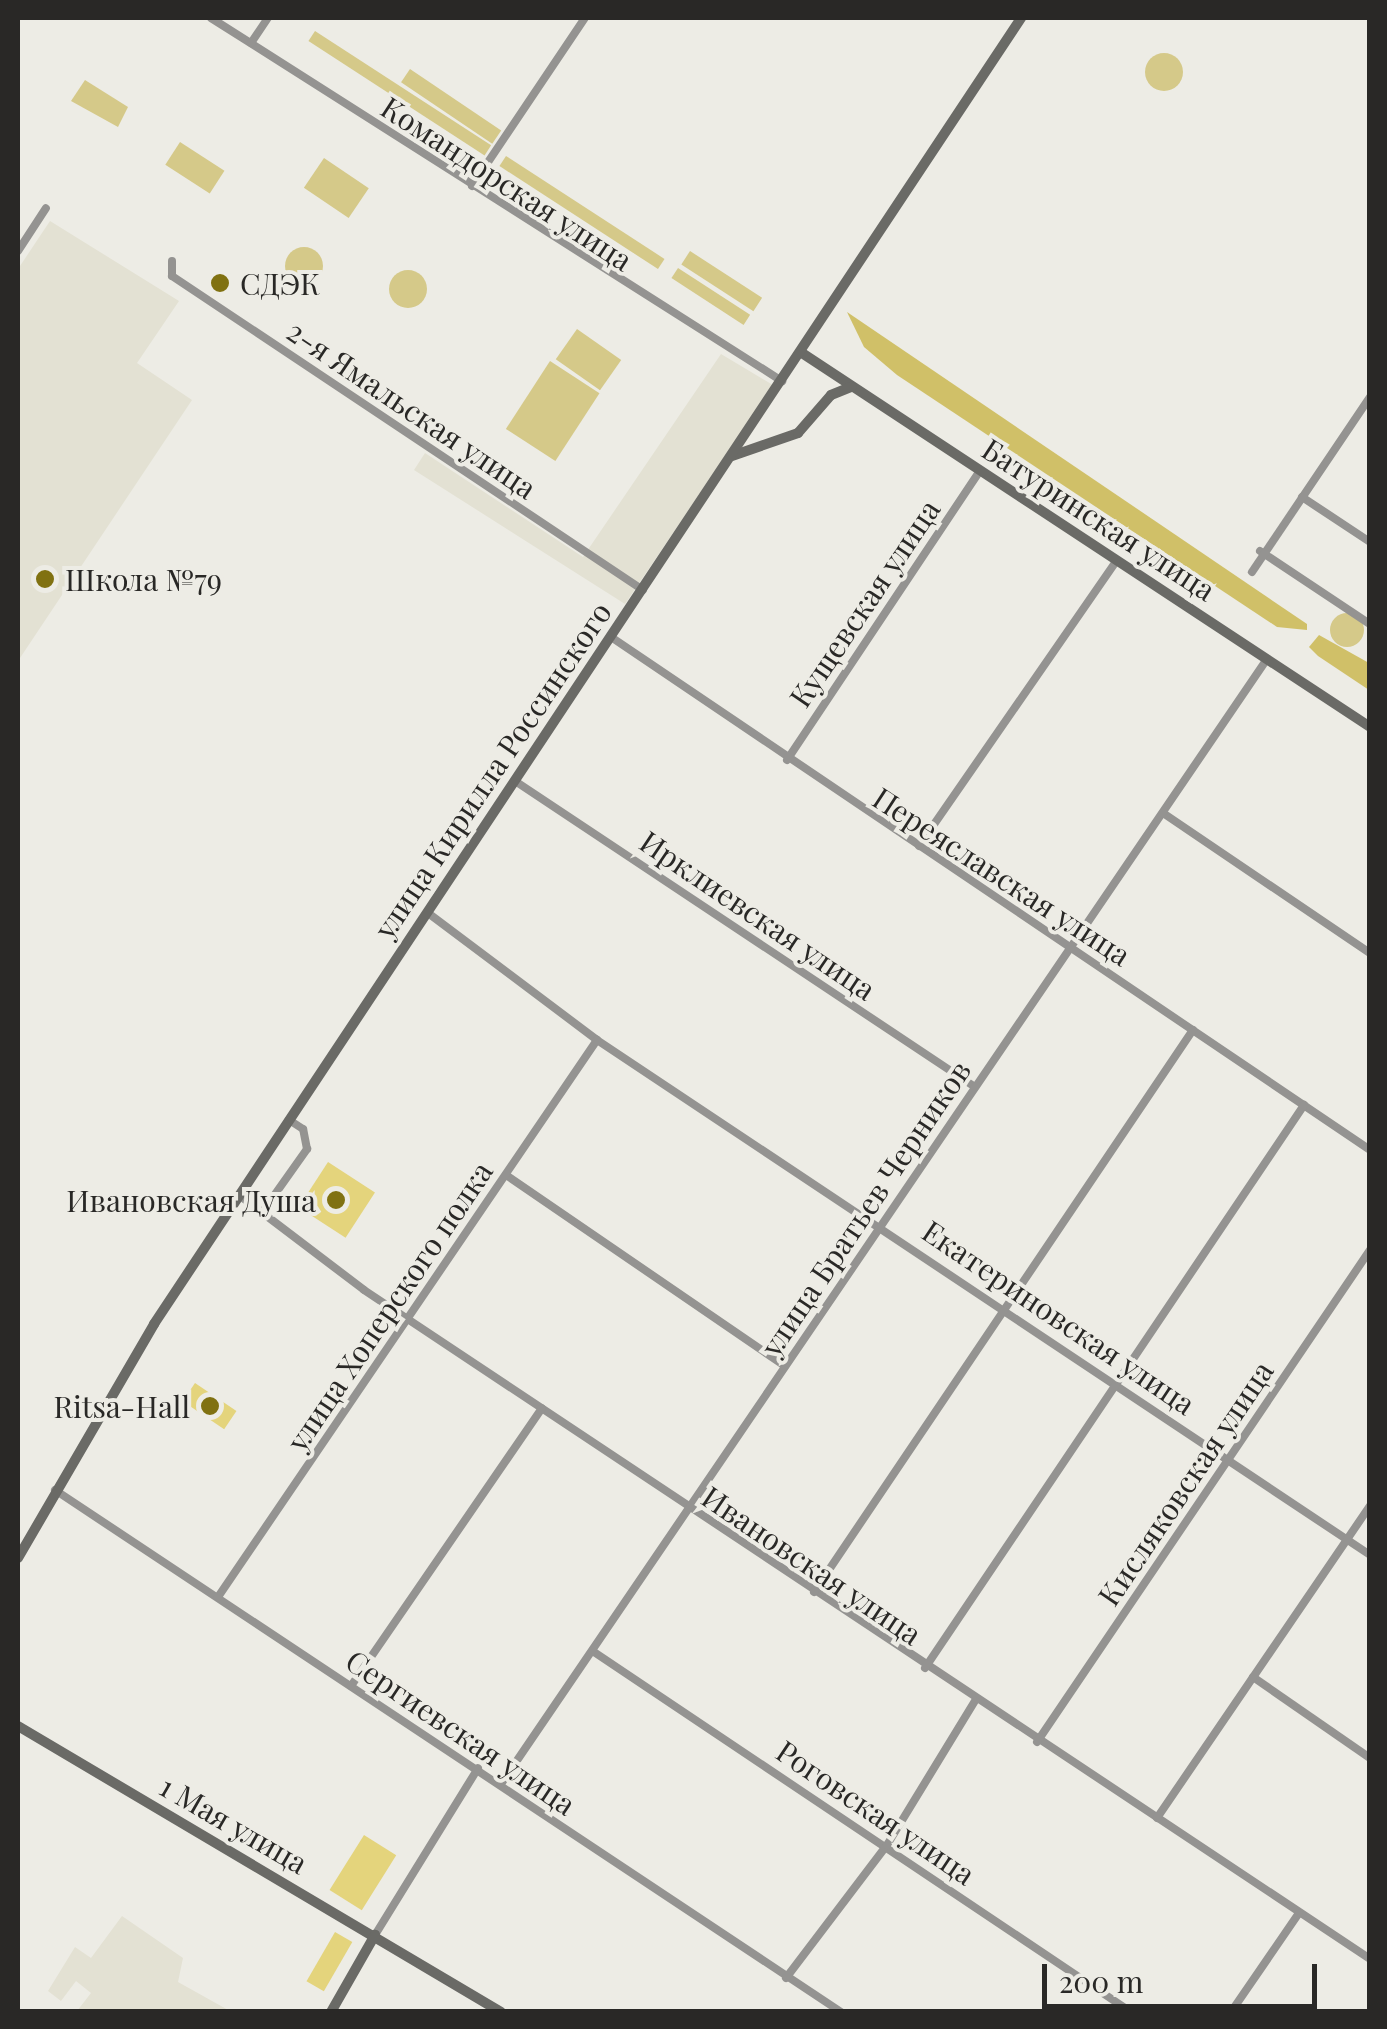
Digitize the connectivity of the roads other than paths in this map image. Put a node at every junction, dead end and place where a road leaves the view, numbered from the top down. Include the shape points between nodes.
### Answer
1 (211, 18) edge
2 (268, 18) edge
3 (585, 18) edge
4 (1021, 18) edge
5 (251, 43) junction
6 (472, 186) junction
7 (46, 208) dead end
8 (18, 251) edge
9 (172, 261) dead end
10 (802, 353) junction
11 (782, 381) junction
12 (854, 388) junction
13 (1370, 397) edge
14 (732, 456) junction
15 (980, 470) junction
16 (1302, 497) junction
17 (1370, 542) edge
18 (1262, 552) junction
19 (1116, 560) junction
20 (1252, 572) dead end
21 (643, 590) junction
22 (1370, 624) edge
23 (612, 637) junction
24 (1267, 659) junction
25 (1370, 727) edge
26 (786, 760) junction
27 (516, 780) junction
28 (1163, 812) junction
29 (919, 846) junction
30 (428, 912) junction
31 (1072, 948) junction
32 (1370, 952) edge
33 (1193, 1030) junction
34 (597, 1040) junction
35 (975, 1087) junction
36 (1304, 1105) junction
37 (289, 1120) junction
38 (1370, 1150) edge
39 (506, 1175) junction
40 (239, 1195) junction
41 (261, 1214) junction
42 (881, 1225) junction
43 (1370, 1250) edge
44 (1008, 1309) junction
45 (408, 1317) junction
46 (785, 1366) junction
47 (1116, 1382) junction
48 (542, 1408) junction
49 (1228, 1460) junction
50 (55, 1490) junction
51 (1370, 1506) edge
52 (689, 1508) junction
53 (1347, 1540) junction
54 (1370, 1554) edge
55 (18, 1558) edge
56 (814, 1592) junction
57 (218, 1597) junction
58 (594, 1652) junction
59 (925, 1668) junction
60 (1254, 1677) junction
61 (351, 1686) junction
62 (975, 1701) junction
63 (18, 1726) edge
64 (1037, 1742) junction
65 (1370, 1758) edge
66 (478, 1768) junction
67 (502, 1784) junction
68 (1156, 1818) junction
69 (887, 1845) junction
70 (1299, 1913) junction
71 (372, 1934) junction
72 (1370, 1959) edge
73 (786, 1978) junction
74 (334, 2006) edge
75 (501, 2012) edge
76 (841, 2012) edge
77 (1131, 2012) edge
78 (1231, 2012) edge

1 - 5 street, Командорская улица
2 - 5 street
3 - 6 street
4 - 10 main road, улица Кирилла Россинского
5 - 6 street, Командорская улица
6 - 11 street, Командорская улица
7 - 8 street
9 - 21 street, 2-я Ямальская улица via 172,276
10 - 11 main road, улица Кирилла Россинского
10 - 12 main road, Батуринская улица
11 - 14 main road, улица Кирилла Россинского
12 - 14 main road via 831,395 798,433
12 - 15 main road, Батуринская улица
13 - 16 street
14 - 21 main road, улица Кирилла Россинского
15 - 19 main road, Батуринская улица
15 - 26 street, Кущевская улица
16 - 17 street
16 - 18 street
18 - 20 street
18 - 22 street
19 - 24 main road, Батуринская улица
19 - 29 street
21 - 23 main road, улица Кирилла Россинского
23 - 26 street, Переяславская улица
23 - 27 main road, улица Кирилла Россинского
24 - 25 main road, Батуринская улица
24 - 28 street, улица Братьев Черников
26 - 29 street, Переяславская улица
27 - 30 main road, улица Кирилла Россинского
27 - 35 street, Ирклиевская улица
28 - 31 street, улица Братьев Черников
28 - 32 street
29 - 31 street, Переяславская улица
30 - 34 street, Екатериновская улица
30 - 37 main road, улица Кирилла Россинского
31 - 33 street, Переяславская улица
31 - 35 street, улица Братьев Черников
33 - 36 street, Переяславская улица
33 - 44 street
34 - 39 street, улица Хоперского полка
34 - 42 street, Екатериновская улица
35 - 42 street, улица Братьев Черников
36 - 38 street, Переяславская улица
36 - 47 street
37 - 40 main road, улица Кирилла Россинского
37 - 41 street via 303,1128 307,1149
39 - 45 street, улица Хоперского полка
39 - 46 street
40 - 41 street, Ивановская улица
40 - 50 main road, улица Кирилла Россинского
41 - 45 street, Ивановская улица
42 - 44 street, Екатериновская улица
42 - 46 street, улица Братьев Черников
43 - 49 street, Кисляковская улица
44 - 47 street, Екатериновская улица
44 - 56 street
45 - 48 street, Ивановская улица
45 - 57 street, улица Хоперского полка
46 - 52 street, улица Братьев Черников
47 - 49 street, Екатериновская улица
47 - 59 street
48 - 52 street, Ивановская улица
48 - 61 street
49 - 53 street, Екатериновская улица
49 - 64 street, Кисляковская улица
50 - 55 main road, улица Кирилла Россинского
50 - 57 street, Сергиевская улица
51 - 53 street
52 - 56 street, Ивановская улица
52 - 58 street, улица Братьев Черников
53 - 54 street, Екатериновская улица
53 - 60 street
56 - 59 street, Ивановская улица
57 - 61 street, Сергиевская улица
58 - 67 street, улица Братьев Черников
58 - 69 street, Роговская улица
59 - 62 street, Ивановская улица
60 - 65 street
60 - 68 street
61 - 66 street, Сергиевская улица
62 - 64 street, Ивановская улица
62 - 69 street
63 - 71 main road, 1 Мая улица
64 - 68 street, Ивановская улица
66 - 67 street, Сергиевская улица
66 - 71 street
67 - 73 street, Сергиевская улица
68 - 70 street, Ивановская улица
69 - 73 street
69 - 77 street, Роговская улица
70 - 72 street, Ивановская улица
70 - 78 street
71 - 74 main road
71 - 75 main road, 1 Мая улица
73 - 76 street, Сергиевская улица

